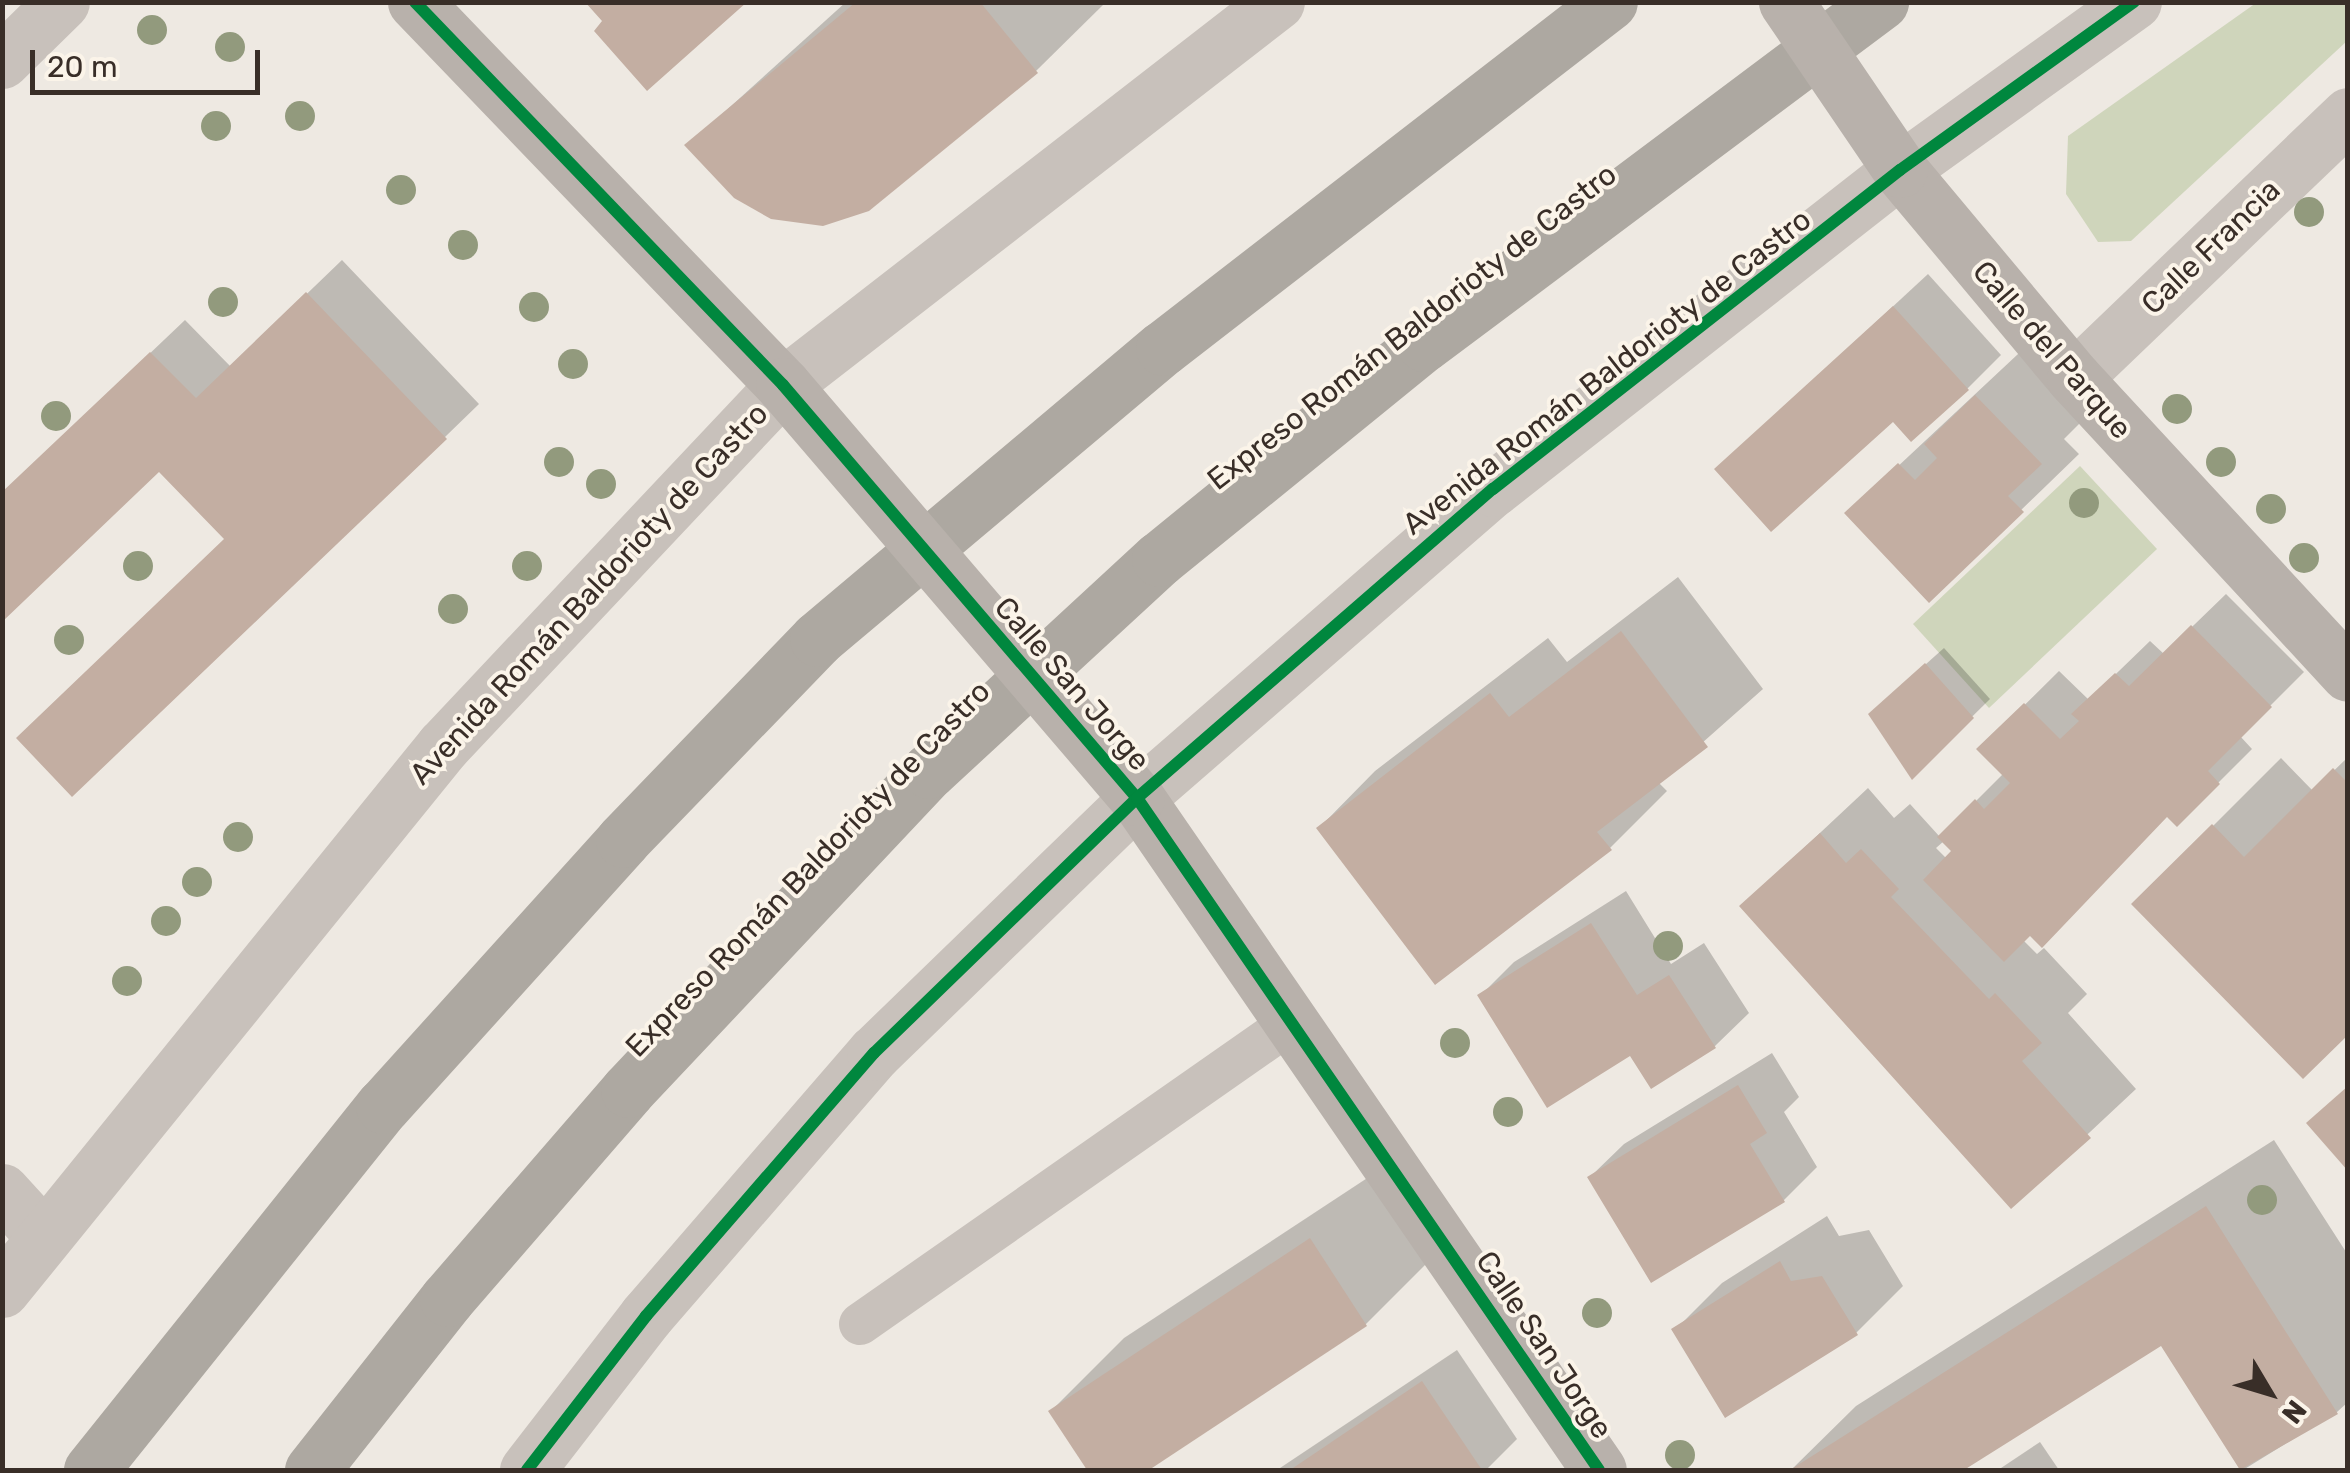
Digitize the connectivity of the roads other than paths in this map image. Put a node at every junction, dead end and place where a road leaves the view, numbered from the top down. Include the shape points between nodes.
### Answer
1 (62, 2) edge
2 (415, 2) edge
3 (1277, 2) edge
4 (1610, 2) edge
5 (1786, 2) edge
6 (1881, 2) edge
7 (2134, 2) edge
8 (2, 62) edge
9 (2348, 115) edge
10 (1900, 170) junction
11 (2074, 378) junction
12 (783, 385) junction
13 (2348, 674) edge
14 (1137, 798) junction
15 (1292, 1022) junction
16 (2, 1192) edge
17 (43, 1236) junction
18 (2, 1290) edge
19 (860, 1324) dead end
20 (92, 1470) edge
21 (312, 1470) edge
22 (528, 1470) edge
23 (1600, 1470) edge

1 - 8 street
2 - 12 street, Calle San Jorge
3 - 12 street, Avenida Román Baldorioty de Castro
4 - 20 highway via 1162,348 817,639 623,840 383,1106
5 - 10 street, Calle del Parque, bridge
6 - 21 highway, Expreso Román Baldorioty de Castro via 1424,344 1159,559 929,771 628,1090 447,1299
7 - 10 street, Avenida Román Baldorioty de Castro
9 - 11 street, Calle Francia
10 - 11 street, Calle del Parque
10 - 14 street, Avenida Román Baldorioty de Castro via 1493,489
11 - 13 street, Calle del Parque
12 - 14 street, Calle San Jorge, bridge
12 - 17 street, Avenida Román Baldorioty de Castro via 443,746
14 - 15 street, Calle San Jorge
14 - 22 street, Avenida Román Baldorioty de Castro via 874,1054 646,1316
15 - 19 lane
15 - 23 street, Calle San Jorge
16 - 17 street
17 - 18 street, Avenida Román Baldorioty de Castro

